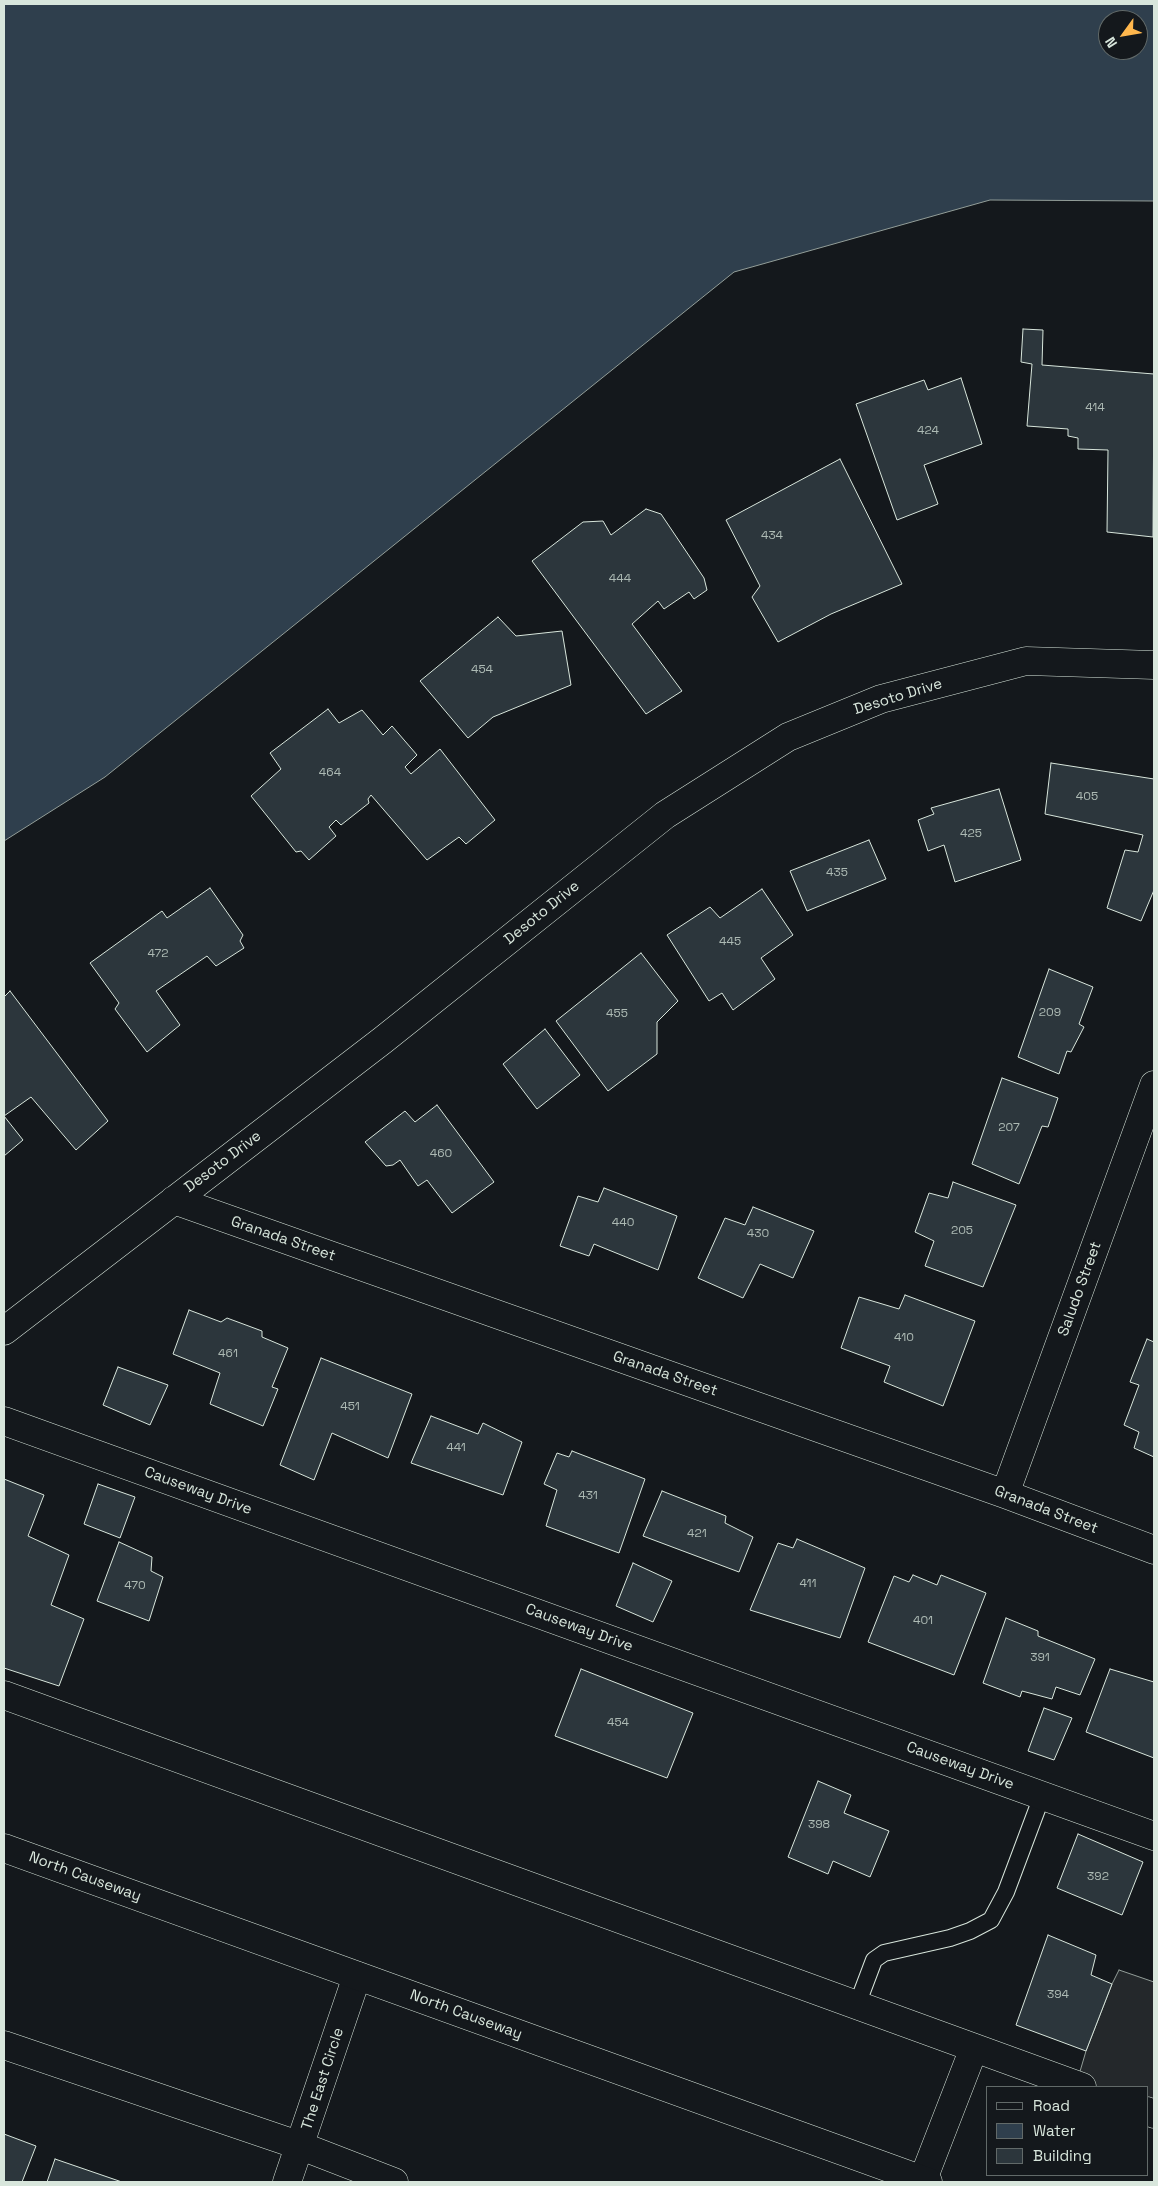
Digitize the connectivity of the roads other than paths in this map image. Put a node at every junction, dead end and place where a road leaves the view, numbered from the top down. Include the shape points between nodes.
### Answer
1 (1154, 665) edge
2 (1154, 1085) edge
3 (174, 1200) junction
4 (4, 1331) edge
5 (4, 1421) edge
6 (1005, 1494) junction
7 (1154, 1550) edge
8 (4, 1695) edge
9 (1042, 1796) junction
10 (1154, 1836) edge
11 (4, 1848) edge
12 (357, 1976) junction
13 (857, 2005) junction
14 (4, 2044) edge
15 (974, 2048) junction
16 (1079, 2086) edge
17 (301, 2146) junction
18 (287, 2182) edge
19 (394, 2182) edge
20 (924, 2182) edge

1 - 3 street, Desoto Drive via 1026,661 882,699 788,737 664,815 391,1034
2 - 6 street, Saludo Street
3 - 4 street, Desoto Drive
3 - 6 street, Granada Street
5 - 9 street, Causeway Drive
6 - 7 street, Granada Street
8 - 13 street
9 - 10 street, Causeway Drive
9 - 13 lane via 1006,1892 991,1920 950,1938 884,1953 874,1960
11 - 12 street, North Causeway
12 - 17 street, The East Circle
12 - 20 street, North Causeway
13 - 15 street
14 - 17 street
15 - 16 street
15 - 20 street
17 - 18 street, The East Circle
17 - 19 street

